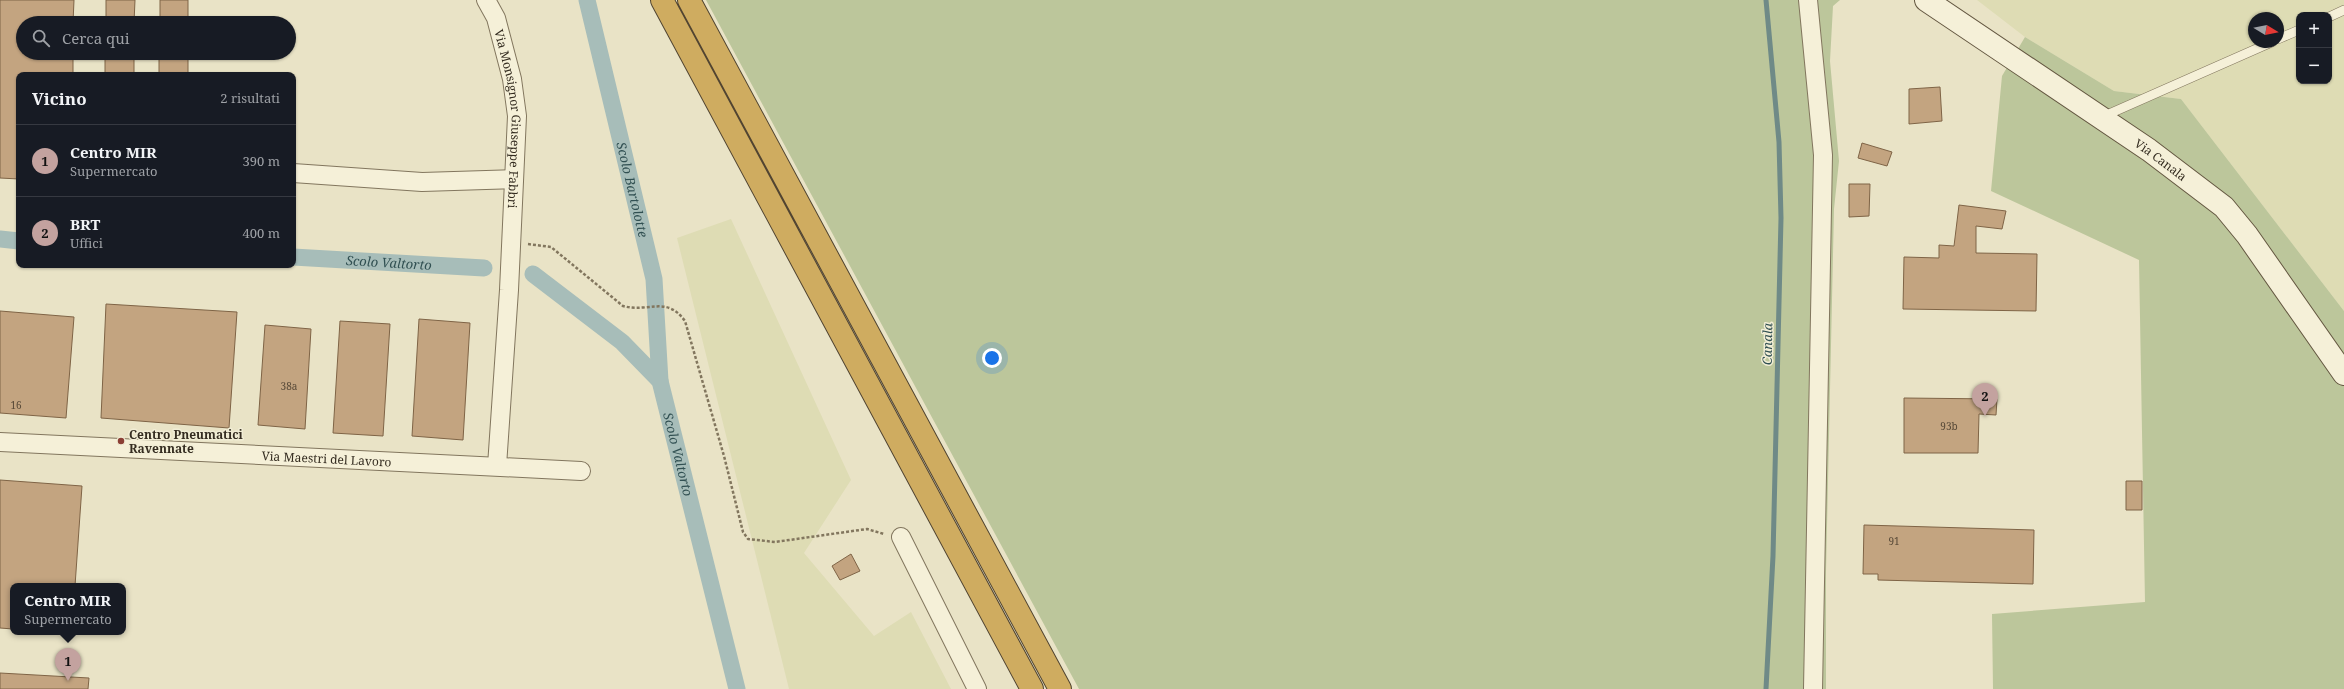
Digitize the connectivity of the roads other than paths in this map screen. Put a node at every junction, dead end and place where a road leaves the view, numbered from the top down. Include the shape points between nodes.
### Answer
1 (486, 0) edge
2 (662, 0) edge
3 (689, 0) edge
4 (1808, 0) edge
5 (1926, 0) edge
6 (2344, 10) edge
7 (2332, 16) edge
8 (2296, 31) edge
9 (2284, 36) edge
10 (2258, 48) edge
11 (2101, 118) junction
12 (296, 173) edge
13 (514, 179) junction
14 (2344, 374) edge
15 (0, 442) edge
16 (497, 466) junction
17 (582, 471) dead end
18 (900, 537) road end
19 (977, 689) edge
20 (1032, 689) edge
21 (1060, 689) edge
22 (1813, 689) edge

1 - 13 street, Via Monsignor Giuseppe Fabbri via 496,18 512,79 517,116
2 - 20 highway
3 - 21 highway
4 - 22 street via 1823,155
5 - 11 street, Via Canala
6 - 7 lane
8 - 9 lane
10 - 11 lane
11 - 14 street, Via Canala via 2149,150 2224,207 2247,235
12 - 13 street via 422,182
13 - 16 street, Via Monsignor Giuseppe Fabbri
15 - 16 street, Via Maestri del Lavoro
16 - 17 street, Via Maestri del Lavoro
18 - 19 street

